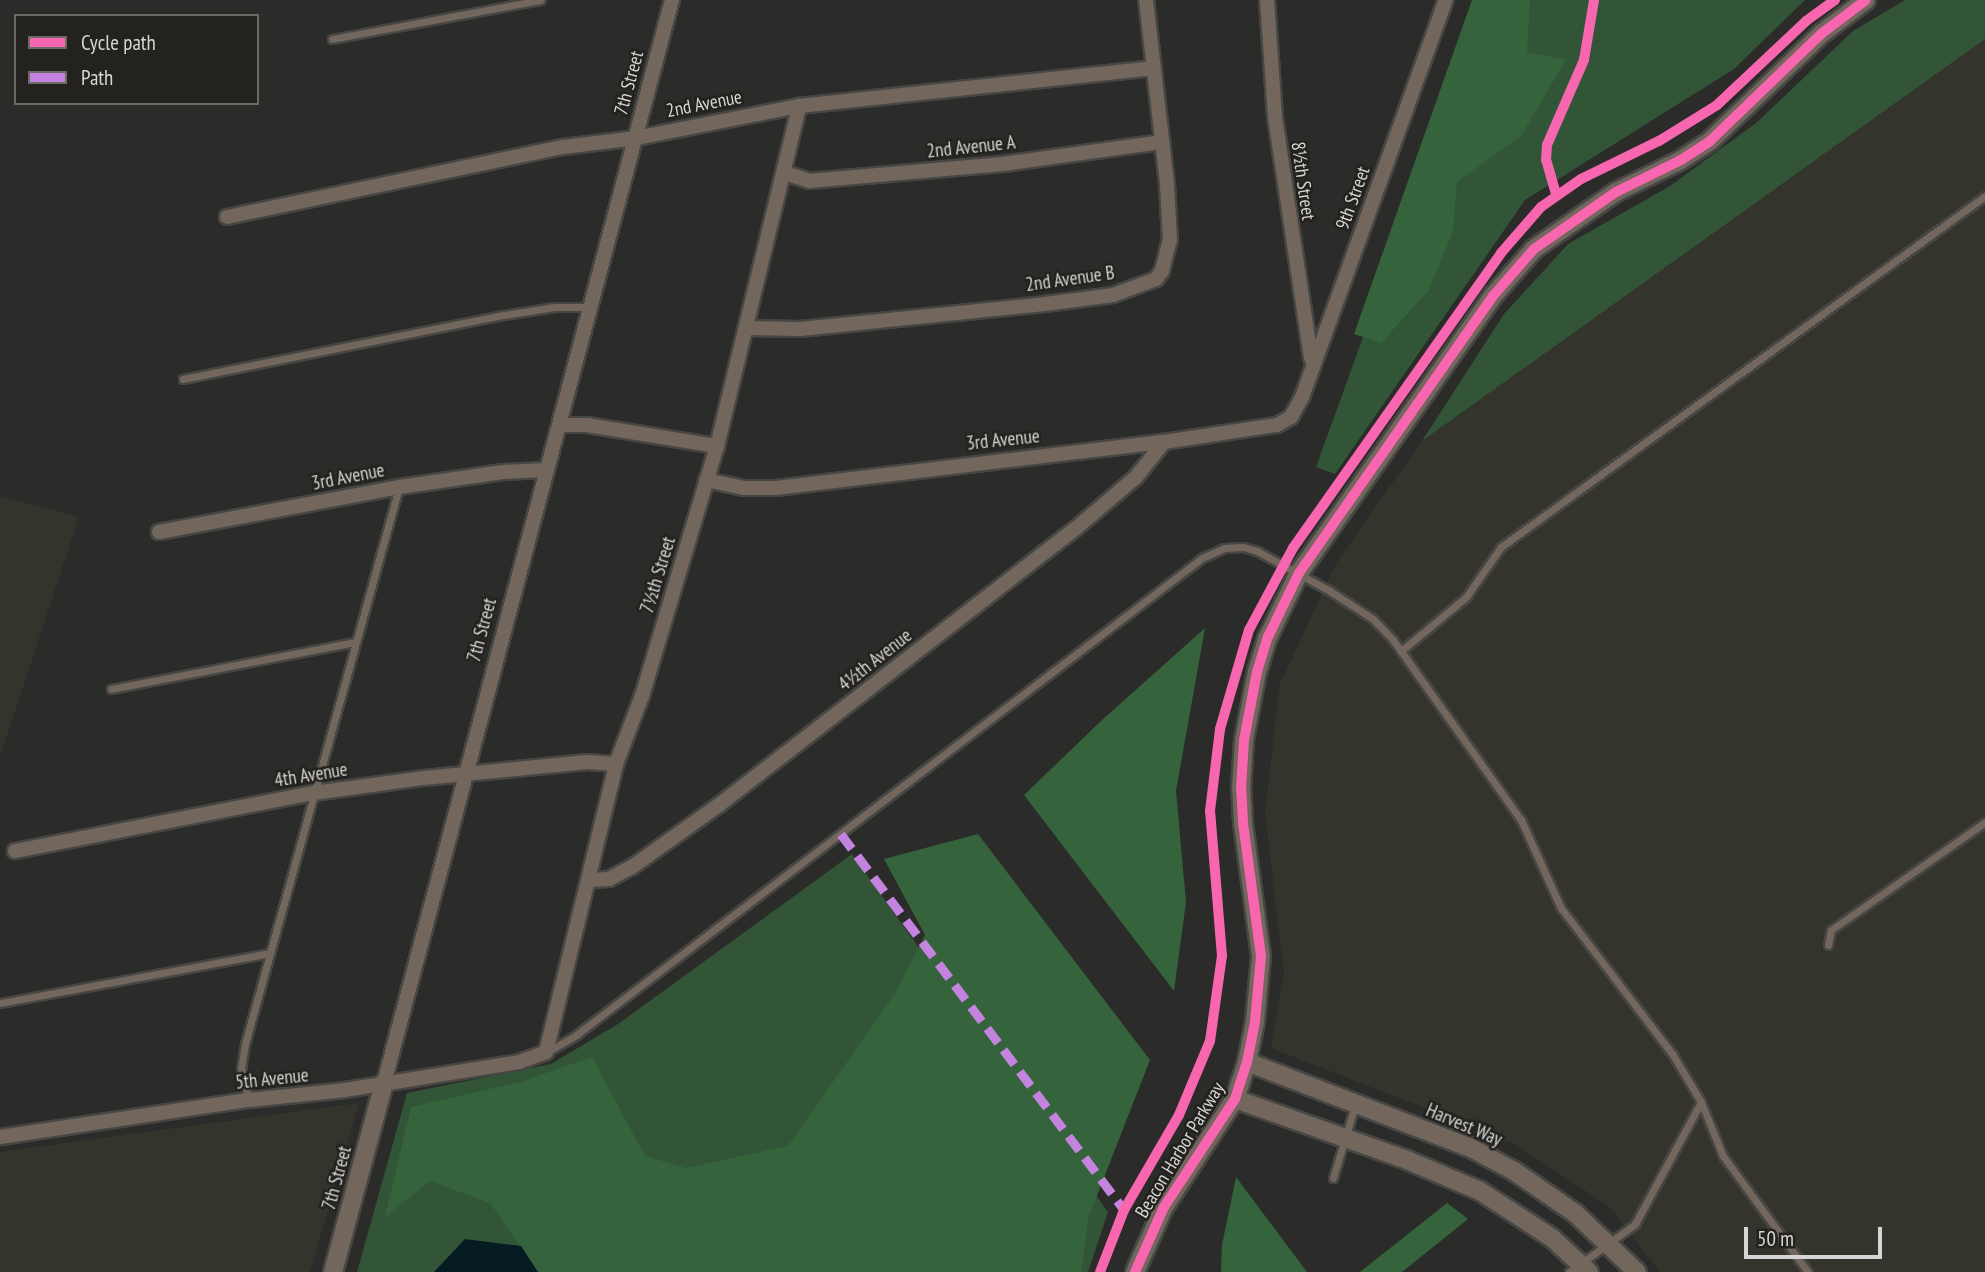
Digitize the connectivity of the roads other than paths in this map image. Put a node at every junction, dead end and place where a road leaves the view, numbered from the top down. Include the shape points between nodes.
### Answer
1 (540, 0) edge
2 (672, 0) edge
3 (1146, 0) edge
4 (1267, 0) edge
5 (1446, 0) edge
6 (1866, 0) edge
7 (332, 39) dead end
8 (1152, 68) junction
9 (799, 106) junction
10 (636, 138) junction
11 (1162, 142) junction
12 (785, 173) junction
13 (1985, 195) edge
14 (228, 217) dead end
15 (591, 307) junction
16 (746, 328) junction
17 (1311, 366) junction
18 (183, 379) dead end
19 (1297, 409) joint
20 (560, 425) junction
21 (1164, 442) junction
22 (717, 446) junction
23 (545, 470) junction
24 (706, 480) junction
25 (399, 487) junction
26 (159, 532) dead end
27 (1299, 573) junction
28 (356, 642) junction
29 (1401, 651) junction
30 (111, 689) dead end
31 (616, 764) junction
32 (466, 774) junction
33 (314, 793) junction
34 (1985, 822) edge
35 (15, 851) dead end
36 (590, 880) junction
37 (1828, 945) dead end
38 (270, 953) junction
39 (0, 1003) edge
40 (546, 1052) junction
41 (1247, 1062) junction
42 (384, 1083) junction
43 (1235, 1099) junction
44 (248, 1100) junction
45 (1701, 1102) junction
46 (1356, 1104) junction
47 (0, 1137) edge
48 (1345, 1137) junction
49 (1333, 1178) dead end
50 (1610, 1244) junction
51 (1579, 1269) edge
52 (333, 1272) edge
53 (1135, 1272) edge
54 (1637, 1272) edge
55 (1808, 1272) edge

1 - 7 lane
2 - 10 street, 7th Street
3 - 8 street, 2nd Avenue B
4 - 17 street, 8½th Street via 1275,117
5 - 17 street, 9th Street
6 - 27 street, Beacon Harbor Parkway via 1821,34 1710,141 1616,192 1534,249 1493,296
8 - 9 street, 2nd Avenue
8 - 11 street, 2nd Avenue B
9 - 10 street, 2nd Avenue
9 - 12 street, 7½th Street
10 - 14 street, 2nd Avenue via 563,147
10 - 15 street, 7th Street
11 - 12 street, 2nd Avenue A via 1003,164 809,181
11 - 16 street, 2nd Avenue B via 1170,240 1162,271 1145,285 1113,295 1045,304 800,329
12 - 16 street, 7½th Street
13 - 29 lane via 1501,547 1466,597
15 - 18 lane via 504,315
15 - 20 street, 7th Street
16 - 22 street, 7½th Street
17 - 19 street, 9th Street
19 - 21 street, 3rd Avenue via 1277,425
20 - 22 street via 587,425
20 - 23 street, 7th Street
21 - 24 street, 3rd Avenue via 776,488 743,488
21 - 36 street, 4½th Avenue via 1136,477 1074,529 730,796 632,867 610,879
22 - 24 street, 7½th Street
23 - 25 street, 3rd Avenue
23 - 32 street, 7th Street
24 - 31 street, 7½th Street via 642,696
25 - 26 street, 3rd Avenue
25 - 28 lane
27 - 29 lane via 1373,619
27 - 40 lane via 1243,547 1224,548 1202,558 576,1035
27 - 41 street, Beacon Harbor Parkway via 1268,637 1244,740 1243,822 1261,956
28 - 30 lane
28 - 33 lane
29 - 45 lane via 1521,820 1561,908 1673,1055
31 - 32 street, 4th Avenue via 587,762
31 - 36 street, 7½th Street
32 - 33 street, 4th Avenue
32 - 42 street, 7th Street
33 - 35 street, 4th Avenue
33 - 38 lane
34 - 37 lane via 1831,930
36 - 40 street, 7½th Street
38 - 39 lane
38 - 44 lane via 241,1069
40 - 42 street, 5th Avenue via 519,1062
41 - 43 street, Beacon Harbor Parkway
41 - 46 street, Harvest Way
42 - 44 street, 5th Avenue
42 - 52 street, 7th Street
43 - 48 street
43 - 53 street, Beacon Harbor Parkway via 1164,1207
44 - 47 street, 5th Avenue
45 - 50 lane via 1635,1224
45 - 55 lane via 1723,1156
46 - 48 lane
46 - 50 street, Harvest Way via 1471,1148 1514,1171 1550,1193
48 - 49 lane
48 - 51 street via 1480,1191 1552,1238
50 - 51 lane
50 - 54 street, Harvest Way

